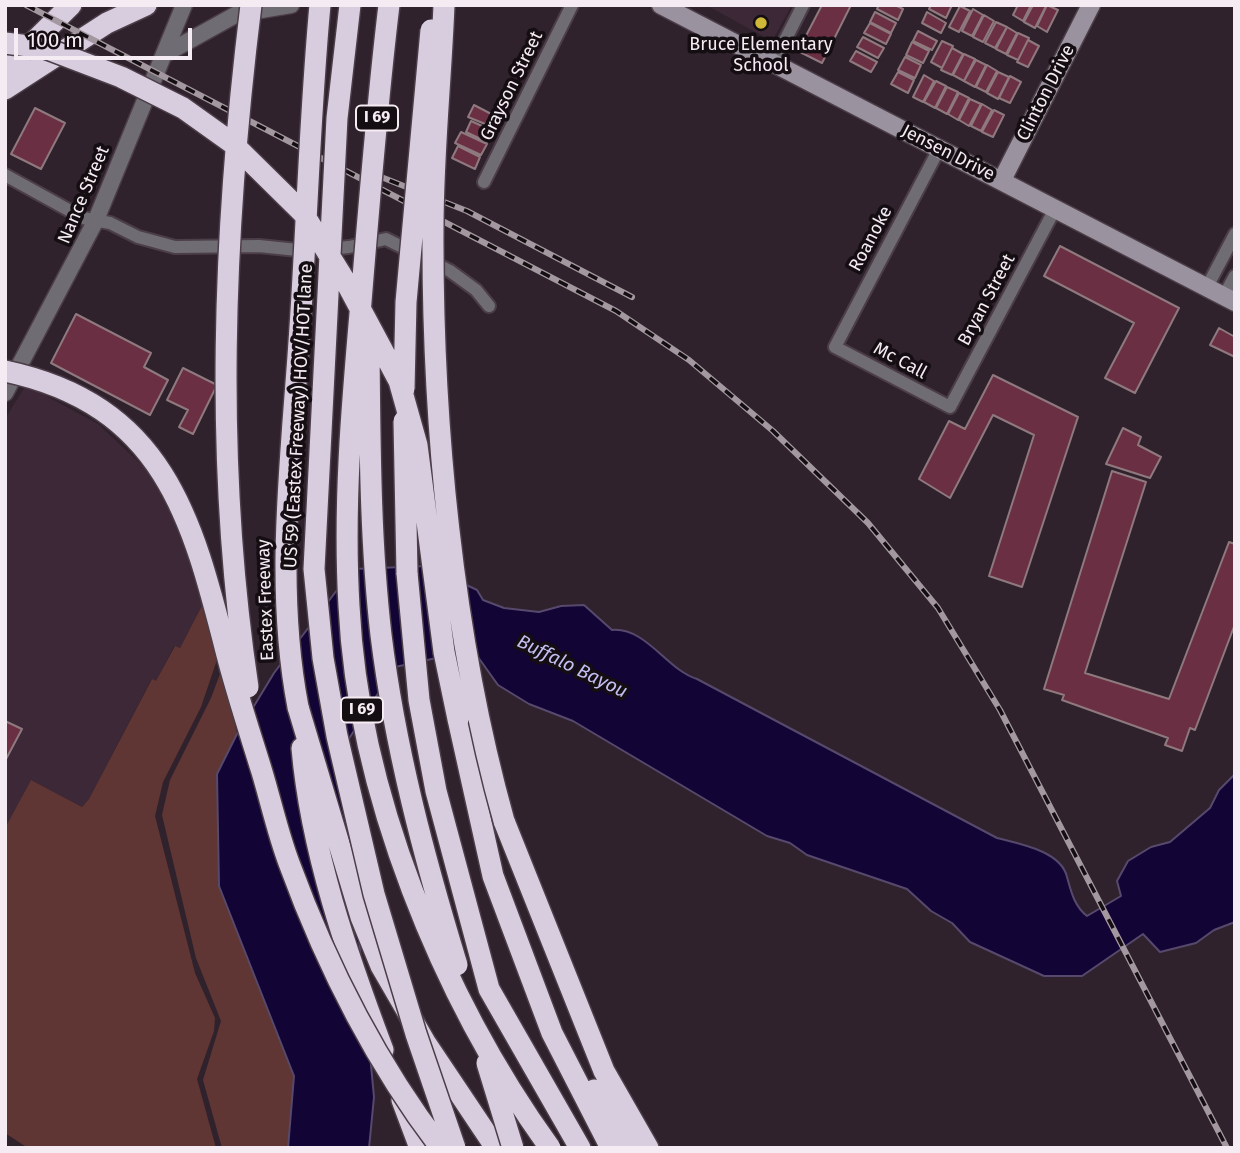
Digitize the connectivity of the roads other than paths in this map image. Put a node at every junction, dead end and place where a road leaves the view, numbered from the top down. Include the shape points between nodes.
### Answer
1 (71, 5) edge
2 (145, 5) edge
3 (184, 5) edge
4 (251, 5) edge
5 (291, 5) edge
6 (320, 5) edge
7 (350, 5) edge
8 (389, 5) edge
9 (435, 5) edge
10 (444, 5) edge
11 (572, 5) edge
12 (661, 5) edge
13 (803, 5) edge
14 (1091, 5) edge
15 (5, 43) edge
16 (167, 53) junction
17 (773, 64) junction
18 (5, 70) edge
19 (5, 89) edge
20 (939, 149) junction
21 (5, 175) edge
22 (1002, 180) junction
23 (484, 182) dead end
24 (1055, 209) junction
25 (96, 220) junction
26 (366, 231) junction
27 (1235, 234) edge
28 (1235, 276) edge
29 (1207, 287) junction
30 (1229, 299) edge
31 (489, 306) dead end
32 (835, 346) joint
33 (5, 372) edge
34 (5, 393) edge
35 (950, 407) joint
36 (298, 707) junction
37 (263, 777) junction
38 (488, 841) junction
39 (420, 1148) edge
40 (441, 1148) edge
41 (455, 1148) edge
42 (496, 1148) edge
43 (513, 1148) edge
44 (550, 1148) edge
45 (580, 1148) edge
46 (611, 1148) edge
47 (629, 1148) edge
48 (648, 1148) edge

1 - 18 highway
2 - 19 highway via 107,23
3 - 16 street, Nance Street
4 - 37 highway, bridge via 226,307 229,534
5 - 16 street via 237,14
6 - 36 highway, Eastex Freeway, bridge via 289,460 285,587
7 - 41 highway, US 59 (Eastex Freeway) HOV/HOT lane / I 69, bridge via 337,118 314,569 337,736 374,894
8 - 26 highway, I 69, bridge
9 - 45 highway, bridge via 425,71 406,302 403,468 408,609 416,674 436,791 489,989
10 - 48 highway, bridge via 433,227 438,398 455,570 480,720 505,821 556,957 604,1071
11 - 23 street, Grayson Street
12 - 17 main road, Jensen Drive
13 - 17 street
14 - 22 main road, Clinton Drive
15 - 38 highway, bridge via 45,48 121,77 183,108 232,143 303,213 347,284 399,381 417,445 444,652
16 - 25 street, Nance Street
17 - 20 main road, Jensen Drive
20 - 22 main road, Jensen Drive
20 - 32 street, Roanoke
21 - 25 street via 83,218
22 - 24 main road, Jensen Drive
24 - 29 main road, Jensen Drive
24 - 35 street, Bryan Street
25 - 31 street via 175,247 259,246 307,251 386,239 450,271 476,289
25 - 34 street, Nance Street
26 - 43 highway, bridge via 371,502 381,635 396,729 433,888
26 - 44 highway, I 69, bridge via 347,511 349,608 362,709 401,861 441,958 520,1105
27 - 29 street
28 - 30 street
29 - 30 main road, Jensen Drive
32 - 35 street, Mc Call
33 - 37 highway, bridge via 73,391 116,422 164,475 196,540
36 - 39 highway, bridge via 306,797 338,915
36 - 42 highway, Eastex Freeway, bridge via 353,892 381,966
37 - 40 highway, bridge via 289,863 366,1036
38 - 46 highway via 493,876 552,1033
38 - 47 highway via 556,1008 598,1098

